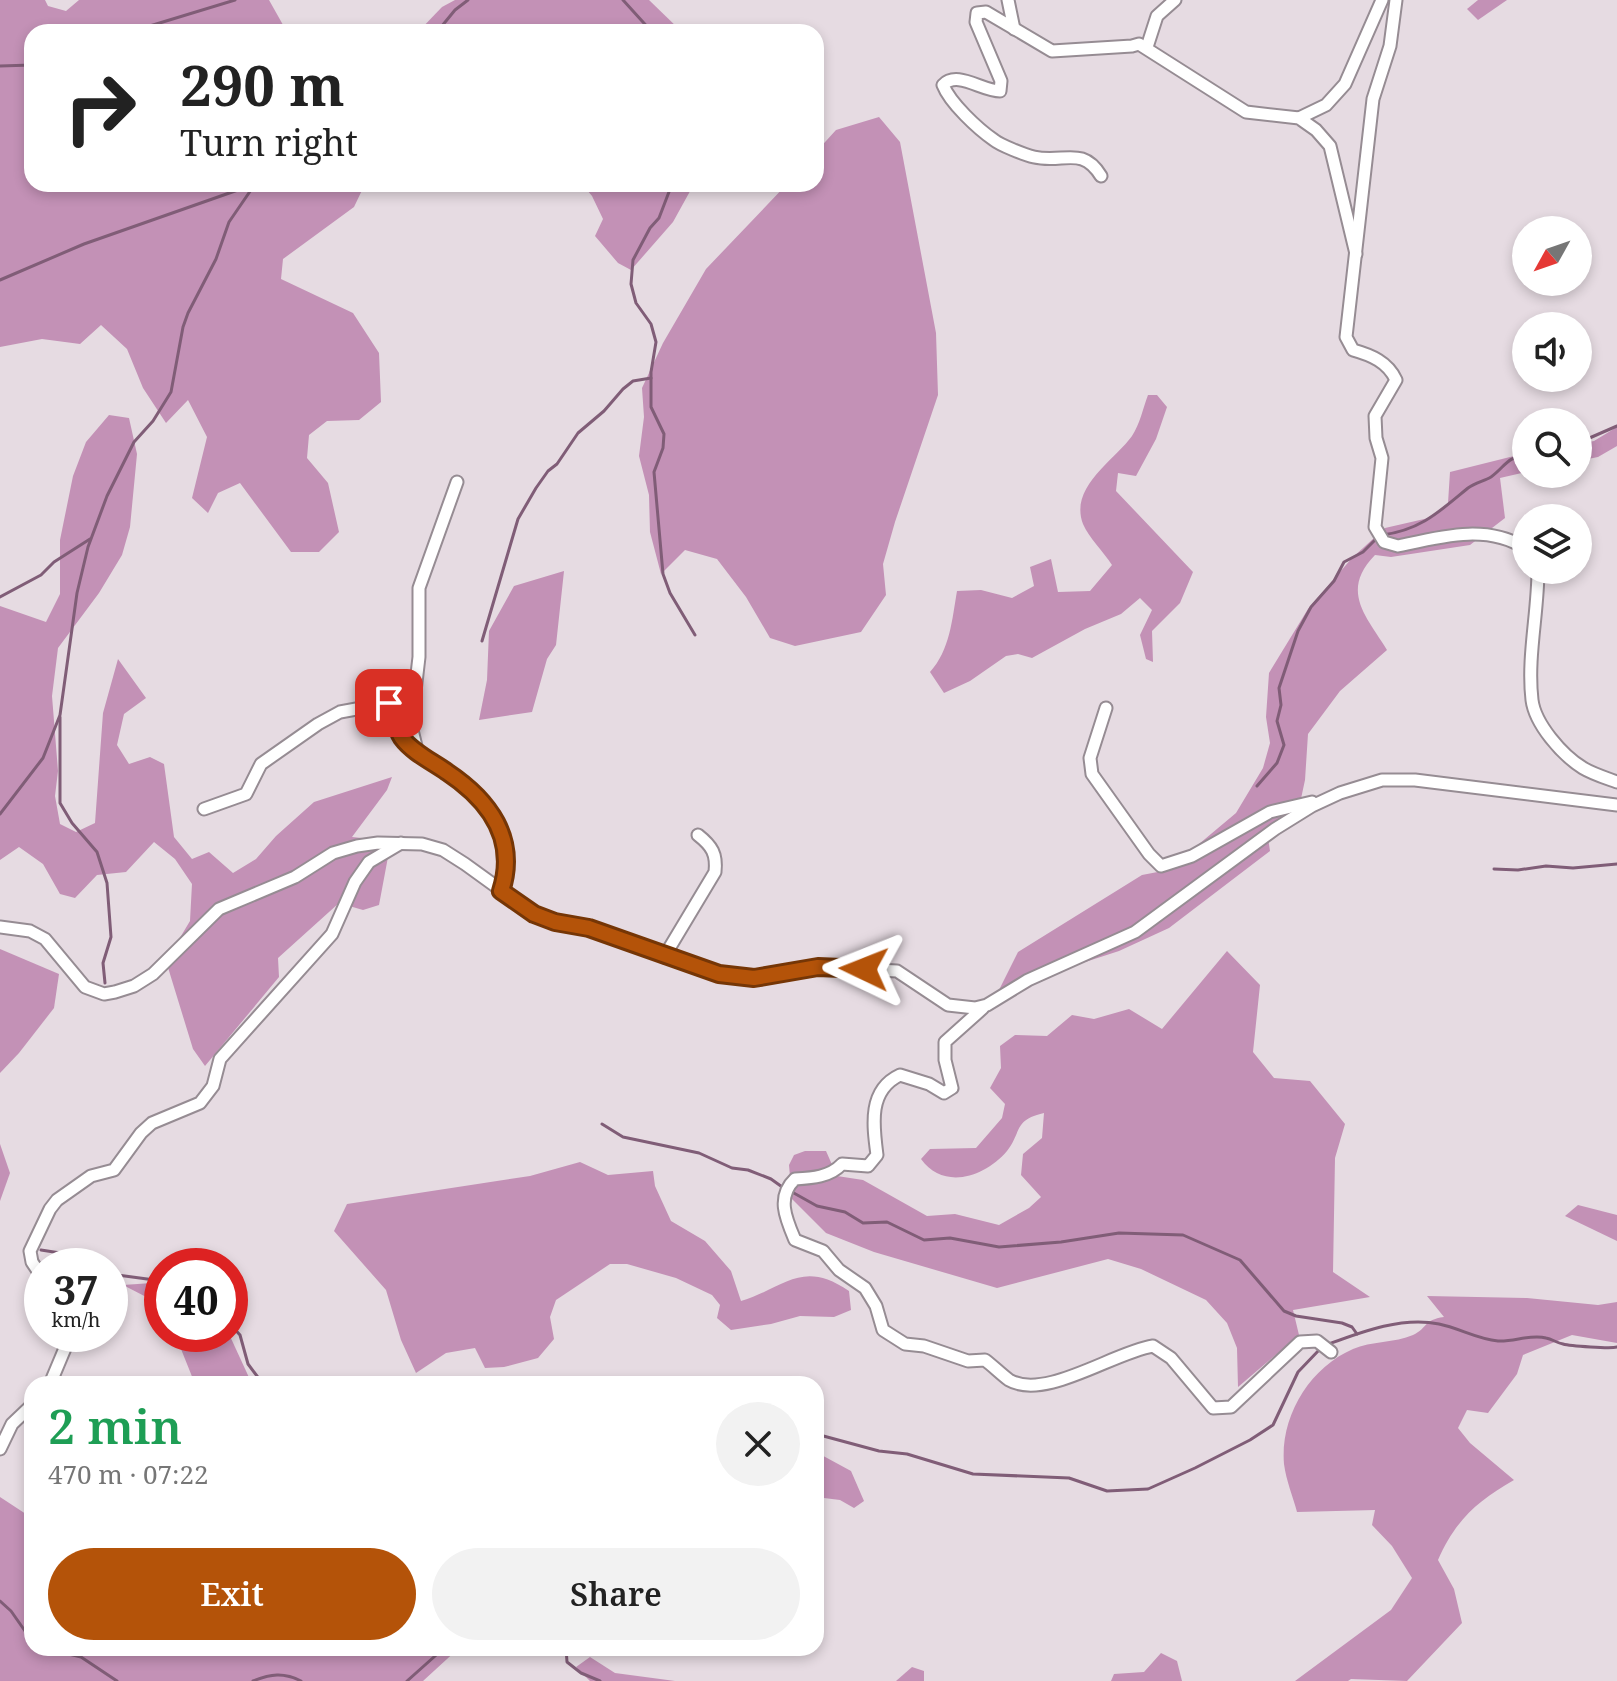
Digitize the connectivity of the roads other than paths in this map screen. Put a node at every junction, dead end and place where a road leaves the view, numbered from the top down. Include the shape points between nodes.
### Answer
1 (1008, 0) edge
2 (1175, 0) edge
3 (1382, 0) edge
4 (1396, 0) edge
5 (1014, 29) junction
6 (1147, 47) junction
7 (1299, 118) junction
8 (1101, 176) dead end
9 (1356, 254) junction
10 (457, 482) dead end
11 (1512, 542) edge
12 (1537, 584) edge
13 (1106, 708) dead end
14 (417, 751) junction
15 (1617, 782) edge
16 (1328, 799) junction
17 (1617, 805) edge
18 (204, 809) dead end
19 (698, 835) dead end
20 (401, 843) junction
21 (501, 891) junction
22 (0, 927) edge
23 (664, 957) junction
24 (987, 1005) junction
25 (31, 1248) edge
26 (63, 1352) edge
27 (1331, 1352) dead end
28 (53, 1376) edge
29 (24, 1413) edge
30 (0, 1449) edge

1 - 5 street
2 - 6 street via 1157,16
3 - 7 street via 1345,84 1326,105
4 - 9 street via 1390,46 1373,99
5 - 6 street via 1052,51
5 - 8 street via 986,12 977,13 1000,91 957,79 943,85 947,96 996,142 1035,157 1085,158
6 - 7 street via 1246,112
7 - 9 street via 1330,146
9 - 11 street via 1346,337 1353,350 1374,356 1396,380 1375,416 1382,458 1377,535 1398,546 1483,533
10 - 14 street via 419,588 411,726
12 - 15 street via 1532,703 1562,751 1582,768
13 - 16 street via 1090,758 1092,774 1161,866 1192,856 1270,812
14 - 18 street via 403,738 389,703 340,712 261,764 246,794
14 - 21 street via 464,783 493,814 506,845
16 - 17 street via 1382,780 1415,780
16 - 24 street via 1275,829 1135,932 1028,980
19 - 23 street via 714,852 715,872
20 - 21 street via 443,850
20 - 22 street via 333,853 295,877 219,909 153,974 115,992 85,987 45,939
20 - 25 street via 369,862 332,934 220,1059 213,1086 200,1103 152,1123 114,1170 91,1176 57,1200
21 - 23 street via 534,914
23 - 24 street via 719,974 754,978 818,967 897,971 948,1005
24 - 27 street via 945,1042 952,1088 944,1093 900,1075 888,1080 873,1112 877,1155 868,1166 842,1164 816,1178 795,1179 784,1198 784,1215 795,1240 823,1251 865,1288 883,1330 905,1344 968,1361 985,1360 1012,1381 1035,1386 1153,1346 1171,1358 1213,1408 1231,1407 1300,1342 1317,1341
26 - 28 street
29 - 30 street

